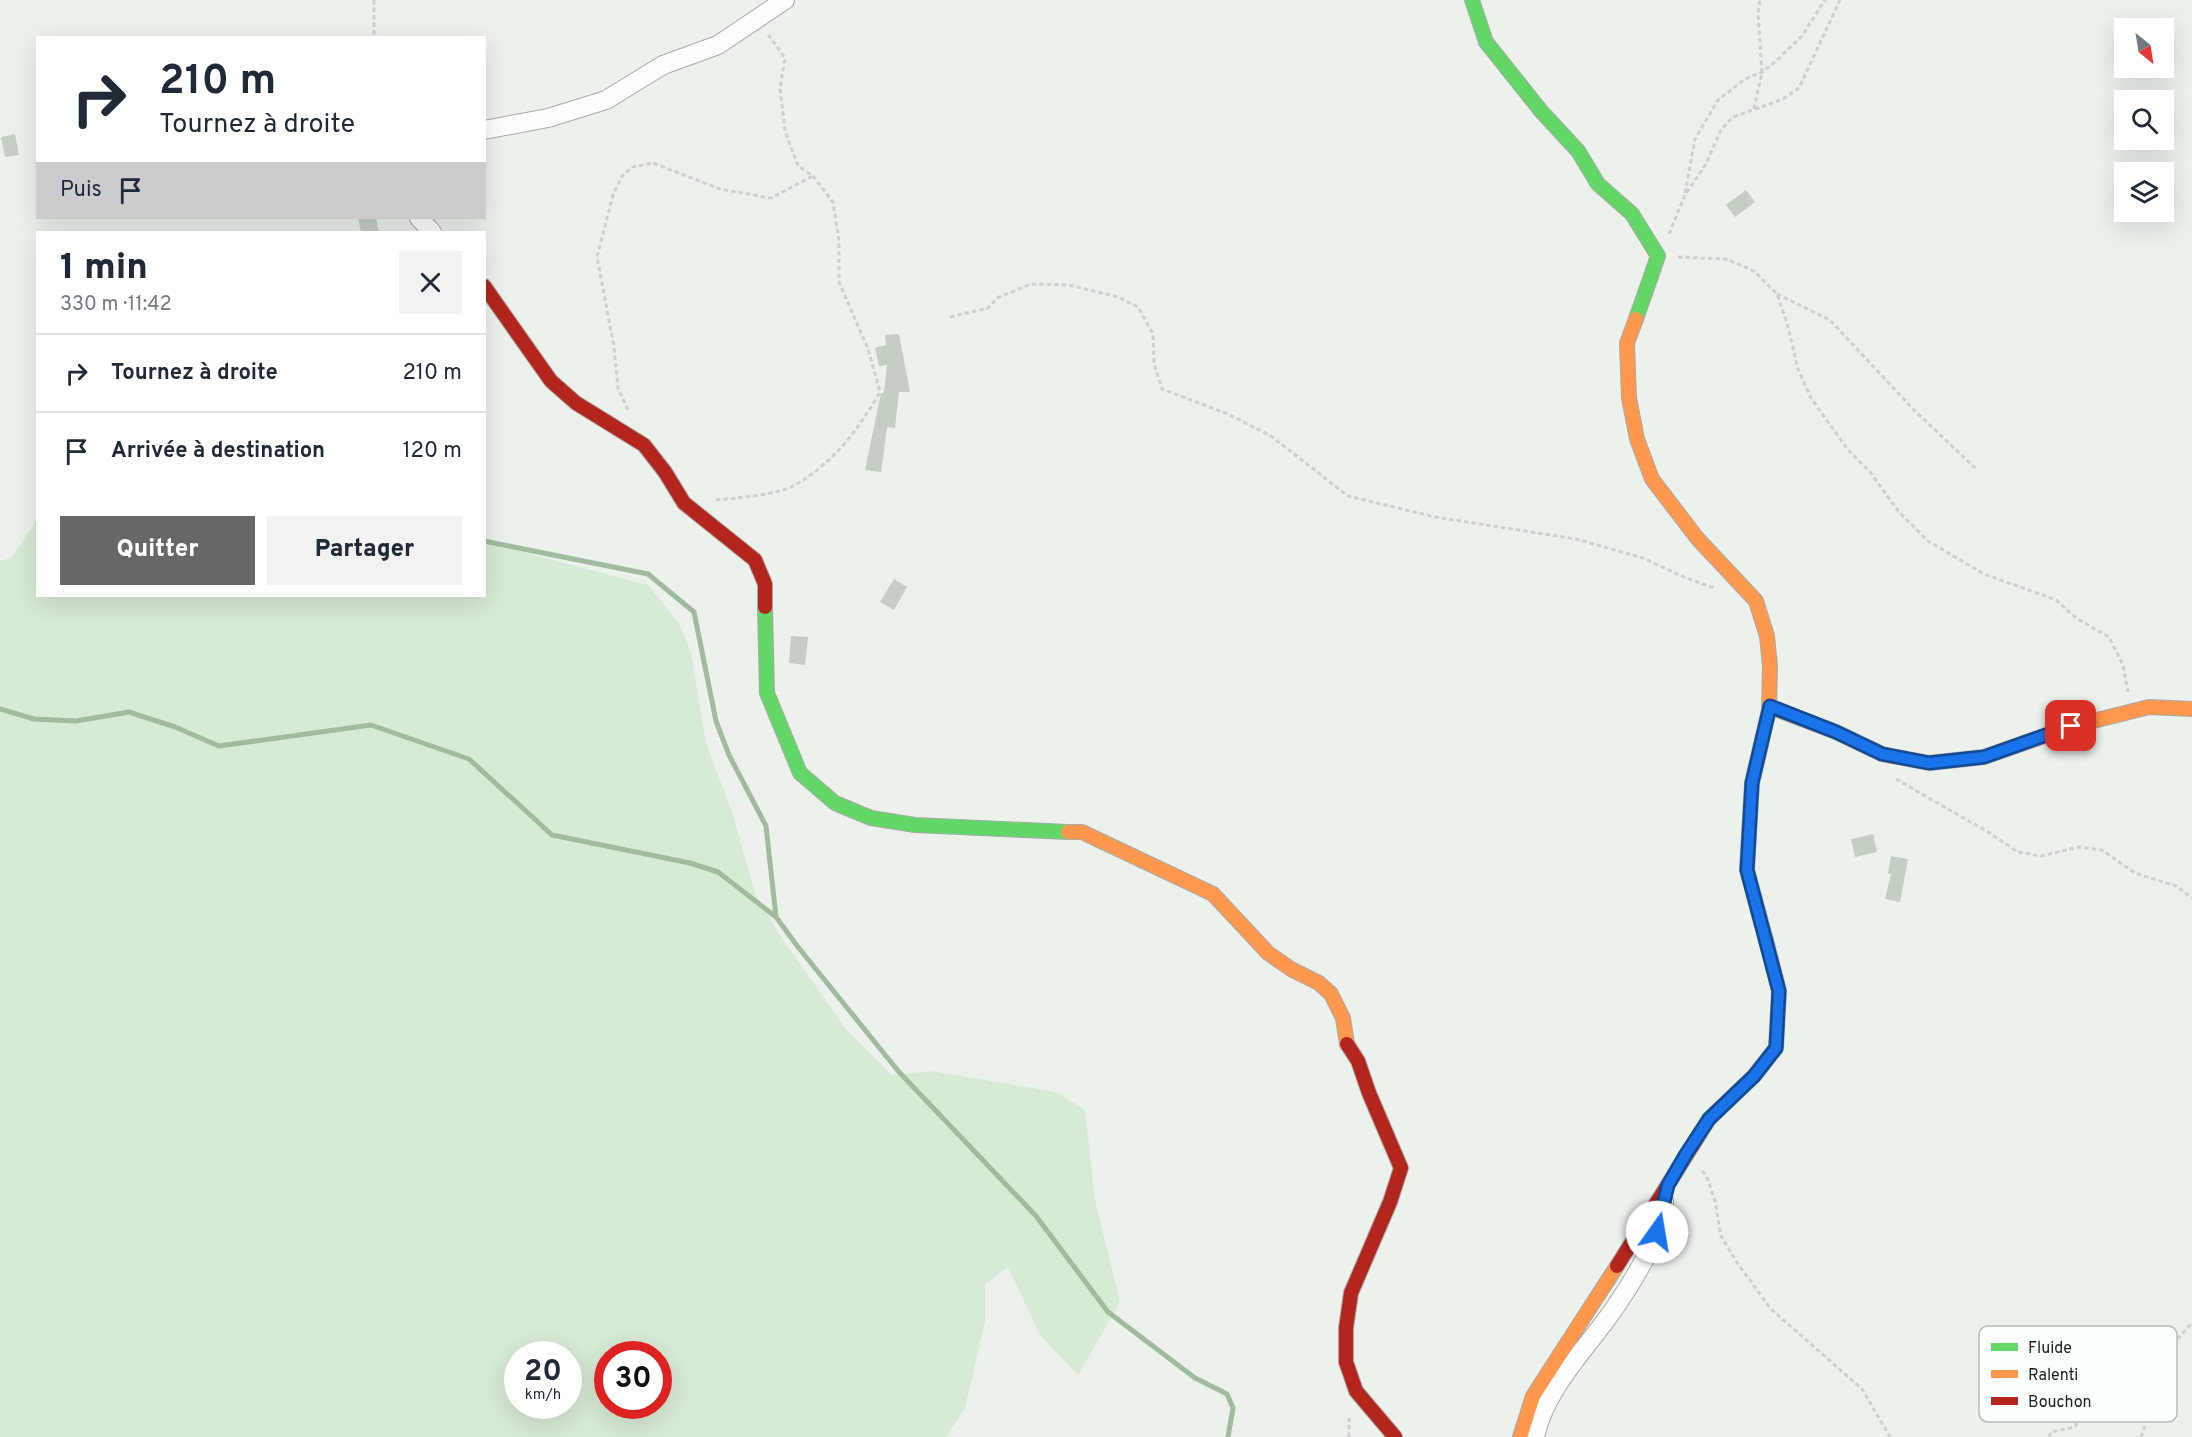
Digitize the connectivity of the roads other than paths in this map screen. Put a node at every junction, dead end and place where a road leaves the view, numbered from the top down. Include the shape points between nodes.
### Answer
1 (785, 0) edge
2 (1472, 0) edge
3 (486, 130) edge
4 (419, 219) edge
5 (431, 231) edge
6 (486, 289) edge
7 (1770, 706) junction
8 (2192, 709) edge
9 (1668, 1185) junction
10 (1395, 1437) edge
11 (1520, 1437) edge
12 (1535, 1437) edge

1 - 3 street via 718,45 663,66 606,100 548,118
2 - 7 street via 1486,42 1578,151 1598,184 1632,214 1658,256 1627,343 1629,398 1637,439 1652,479 1697,538 1756,602 1767,636
4 - 5 street
6 - 10 street via 551,381 576,403 644,445 684,503 755,561 765,584 768,693 800,773 835,803 871,818 915,825 1082,832 1213,894 1268,953 1331,994 1343,1018 1347,1043 1401,1168 1351,1293 1346,1328 1346,1362 1356,1391
7 - 8 street via 1882,754 1929,763 1984,757 2071,726 2149,707
7 - 9 street via 1752,783 1747,870 1779,991 1776,1048 1754,1076 1709,1119
9 - 11 street via 1533,1396
9 - 12 street via 1657,1232 1640,1266 1608,1318 1564,1373 1537,1425

